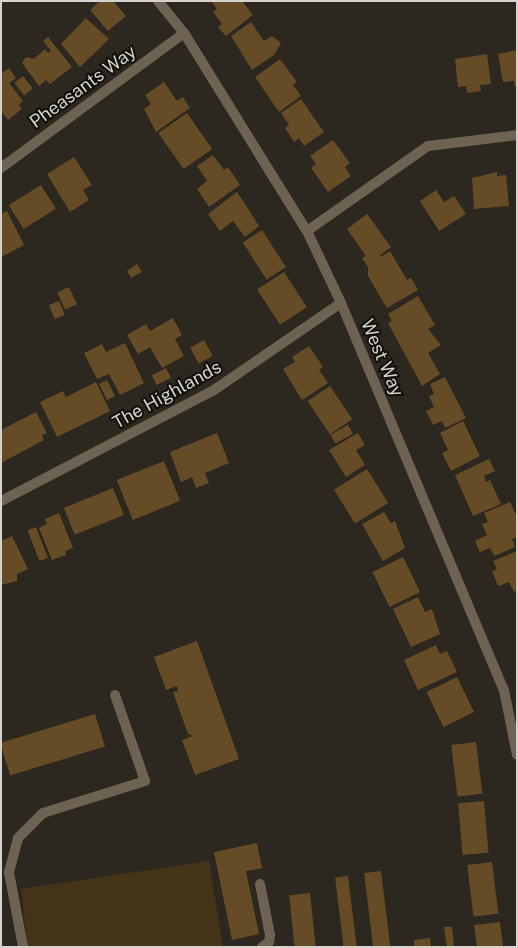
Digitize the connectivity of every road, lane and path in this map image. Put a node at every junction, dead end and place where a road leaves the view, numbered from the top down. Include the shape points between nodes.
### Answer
1 (158, 1) edge
2 (184, 33) junction
3 (517, 135) edge
4 (1, 168) edge
5 (307, 231) junction
6 (341, 303) junction
7 (1, 500) edge
8 (115, 695) dead end
9 (517, 755) edge
10 (260, 884) dead end
11 (23, 947) edge
12 (262, 947) edge

1 - 2 street, West Way
2 - 4 street, Pheasants Way
2 - 5 street, West Way
3 - 5 street via 428,146
5 - 6 street, West Way
6 - 7 street, The Highlands via 214,390
6 - 9 street, West Way via 504,690
8 - 11 street via 145,781 42,813 18,838 9,872
10 - 12 street via 270,935 269,942

